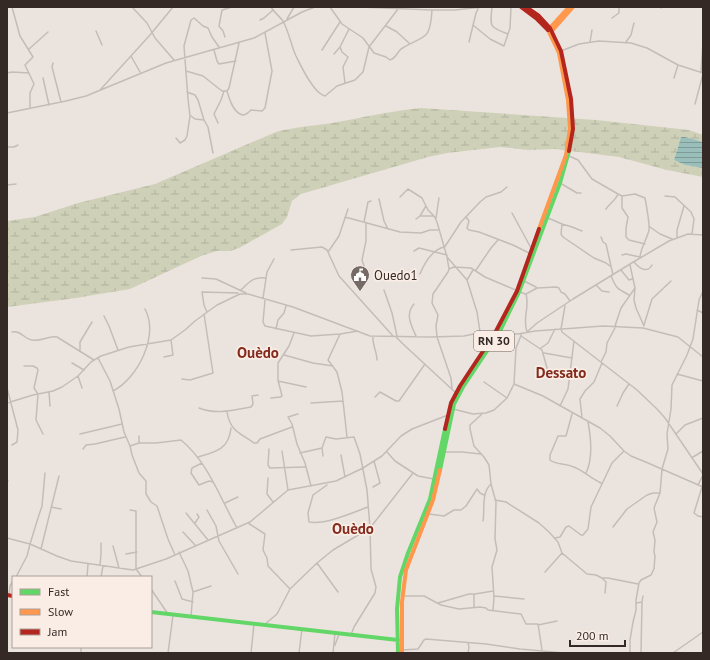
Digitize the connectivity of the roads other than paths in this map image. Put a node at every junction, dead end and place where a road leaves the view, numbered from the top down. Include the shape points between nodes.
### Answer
1 (12, 7) edge
2 (132, 7) edge
3 (173, 7) edge
4 (232, 7) edge
5 (271, 7) edge
6 (294, 7) edge
7 (315, 7) edge
8 (330, 7) edge
9 (359, 7) edge
10 (436, 7) edge
11 (449, 7) edge
12 (479, 7) edge
13 (482, 7) edge
14 (492, 7) edge
15 (511, 7) edge
16 (521, 7) edge
17 (526, 7) edge
18 (569, 7) edge
19 (573, 7) edge
20 (619, 7) edge
21 (392, 8) edge
22 (404, 8) edge
23 (463, 8) edge
24 (398, 9) junction
25 (273, 10) junction
26 (432, 10) junction
27 (437, 10) junction
28 (450, 10) junction
29 (612, 18) dead end
30 (260, 20) dead end
31 (286, 20) junction
32 (283, 22) junction
33 (340, 22) junction
34 (634, 23) dead end
35 (386, 25) junction
36 (473, 25) junction
37 (349, 29) junction
38 (550, 30) junction
39 (592, 30) dead end
40 (96, 31) dead end
41 (48, 32) dead end
42 (152, 32) junction
43 (265, 32) junction
44 (508, 34) junction
45 (225, 37) dead end
46 (469, 42) dead end
47 (626, 42) junction
48 (703, 42) edge
49 (239, 43) junction
50 (590, 43) junction
51 (410, 44) junction
52 (102, 46) dead end
53 (369, 47) junction
54 (219, 48) junction
55 (340, 48) junction
56 (29, 49) junction
57 (214, 49) junction
58 (322, 50) dead end
59 (561, 51) junction
60 (334, 54) dead end
61 (131, 56) junction
62 (184, 57) junction
63 (174, 60) junction
64 (236, 61) junction
65 (53, 63) dead end
66 (678, 65) junction
67 (186, 71) junction
68 (140, 72) junction
69 (7, 73) edge
70 (29, 73) junction
71 (702, 73) edge
72 (43, 78) dead end
73 (674, 78) dead end
74 (345, 83) junction
75 (99, 91) junction
76 (227, 91) junction
77 (187, 92) junction
78 (224, 92) junction
79 (61, 102) junction
80 (695, 104) dead end
81 (49, 105) junction
82 (30, 108) junction
83 (7, 113) edge
84 (190, 116) junction
85 (194, 119) junction
86 (204, 120) junction
87 (190, 122) junction
88 (218, 123) dead end
89 (176, 138) dead end
90 (18, 145) dead end
91 (7, 147) edge
92 (213, 153) dead end
93 (568, 156) junction
94 (560, 183) junction
95 (16, 184) dead end
96 (7, 185) edge
97 (507, 187) dead end
98 (581, 193) dead end
99 (618, 194) junction
100 (622, 196) junction
101 (665, 196) dead end
102 (400, 198) dead end
103 (438, 198) dead end
104 (379, 199) dead end
105 (371, 201) dead end
106 (426, 206) junction
107 (684, 206) junction
108 (348, 209) dead end
109 (606, 209) dead end
110 (512, 213) dead end
111 (420, 216) junction
112 (434, 216) junction
113 (345, 217) junction
114 (466, 217) junction
115 (546, 218) junction
116 (416, 219) dead end
117 (436, 219) junction
118 (365, 223) junction
119 (562, 224) junction
120 (650, 227) junction
121 (389, 229) junction
122 (438, 229) junction
123 (582, 231) dead end
124 (692, 234) junction
125 (703, 235) edge
126 (601, 237) dead end
127 (677, 238) junction
128 (498, 240) junction
129 (673, 240) junction
130 (645, 244) junction
131 (444, 248) junction
132 (532, 248) junction
133 (291, 250) dead end
134 (414, 251) dead end
135 (434, 251) junction
136 (328, 252) junction
137 (530, 254) junction
138 (622, 255) dead end
139 (631, 255) junction
140 (447, 256) junction
141 (640, 258) junction
142 (274, 259) dead end
143 (634, 261) junction
144 (630, 265) junction
145 (652, 265) dead end
146 (364, 266) dead end
147 (610, 266) junction
148 (458, 268) junction
149 (449, 269) junction
150 (473, 270) junction
151 (621, 270) junction
152 (476, 271) junction
153 (420, 274) dead end
154 (612, 276) junction
155 (202, 278) dead end
156 (266, 278) junction
157 (633, 279) junction
158 (468, 280) junction
159 (524, 280) junction
160 (671, 281) dead end
161 (596, 285) junction
162 (537, 288) junction
163 (635, 288) junction
164 (241, 290) junction
165 (384, 290) dead end
166 (518, 291) junction
167 (703, 291) edge
168 (609, 292) dead end
169 (240, 294) junction
170 (248, 294) junction
171 (526, 294) junction
172 (630, 296) junction
173 (264, 299) junction
174 (570, 301) junction
175 (414, 304) dead end
176 (286, 305) junction
177 (565, 306) junction
178 (145, 309) dead end
179 (697, 310) junction
180 (207, 312) junction
181 (703, 313) edge
182 (204, 314) junction
183 (104, 316) dead end
184 (92, 322) dead end
185 (615, 326) junction
186 (644, 327) junction
187 (276, 329) junction
188 (561, 329) junction
189 (555, 330) junction
190 (12, 332) dead end
191 (358, 332) junction
192 (527, 332) junction
193 (294, 333) junction
194 (480, 333) junction
195 (497, 333) junction
196 (522, 333) junction
197 (340, 334) junction
198 (373, 336) junction
199 (395, 336) junction
200 (416, 336) junction
201 (437, 336) junction
202 (521, 336) junction
203 (170, 340) junction
204 (574, 341) junction
205 (147, 343) junction
206 (690, 347) junction
207 (541, 348) junction
208 (80, 350) junction
209 (118, 350) junction
210 (544, 353) junction
211 (284, 355) junction
212 (164, 356) dead end
213 (703, 357) edge
214 (98, 358) junction
215 (572, 358) junction
216 (94, 360) junction
217 (377, 360) dead end
218 (72, 363) dead end
219 (601, 363) junction
220 (425, 364) junction
221 (24, 366) dead end
222 (333, 366) junction
223 (84, 370) junction
224 (677, 374) junction
225 (547, 375) dead end
226 (78, 376) junction
227 (182, 379) dead end
228 (278, 381) junction
229 (484, 382) dead end
230 (703, 382) edge
231 (514, 384) junction
232 (630, 384) junction
233 (306, 387) dead end
234 (7, 388) edge
235 (82, 388) dead end
236 (452, 388) junction
237 (113, 391) junction
238 (49, 392) junction
239 (456, 393) junction
240 (38, 394) junction
241 (258, 395) dead end
242 (375, 397) dead end
243 (271, 398) dead end
244 (507, 398) junction
245 (343, 401) junction
246 (10, 402) junction
247 (7, 403) edge
248 (311, 403) dead end
249 (50, 406) dead end
250 (560, 406) junction
251 (617, 406) dead end
252 (199, 408) dead end
253 (453, 409) junction
254 (227, 412) junction
255 (298, 414) dead end
256 (482, 414) junction
257 (572, 414) junction
258 (448, 415) junction
259 (703, 418) edge
260 (582, 419) junction
261 (588, 422) junction
262 (669, 423) junction
263 (122, 424) junction
264 (232, 427) junction
265 (292, 427) junction
266 (42, 434) dead end
267 (80, 434) dead end
268 (676, 434) junction
269 (125, 436) junction
270 (139, 436) dead end
271 (347, 437) junction
272 (139, 443) junction
273 (12, 446) dead end
274 (130, 446) junction
275 (322, 448) junction
276 (83, 449) dead end
277 (269, 449) dead end
278 (282, 451) dead end
279 (624, 451) junction
280 (703, 451) edge
281 (387, 452) junction
282 (445, 452) junction
283 (300, 453) junction
284 (481, 454) junction
285 (341, 455) dead end
286 (323, 456) dead end
287 (198, 457) junction
288 (692, 458) junction
289 (374, 461) junction
290 (202, 463) junction
291 (306, 467) junction
292 (363, 468) junction
293 (662, 468) junction
294 (284, 469) junction
295 (45, 473) dead end
296 (413, 473) junction
297 (585, 474) junction
298 (703, 475) edge
299 (59, 476) dead end
300 (345, 477) junction
301 (268, 478) dead end
302 (435, 479) junction
303 (213, 482) junction
304 (602, 483) junction
305 (329, 484) junction
306 (491, 484) junction
307 (698, 485) junction
308 (311, 486) junction
309 (373, 487) dead end
310 (703, 487) edge
311 (288, 490) junction
312 (660, 493) junction
313 (484, 495) junction
314 (238, 497) dead end
315 (495, 500) junction
316 (273, 502) junction
317 (225, 503) junction
318 (51, 507) junction
319 (368, 507) junction
320 (61, 509) dead end
321 (130, 510) dead end
322 (207, 510) dead end
323 (186, 513) dead end
324 (197, 514) dead end
325 (428, 514) junction
326 (703, 517) edge
327 (483, 521) dead end
328 (194, 523) junction
329 (248, 523) junction
330 (237, 528) junction
331 (370, 528) junction
332 (613, 528) dead end
333 (183, 532) dead end
334 (217, 536) junction
335 (8, 538) edge
336 (555, 538) junction
337 (208, 540) junction
338 (100, 543) dead end
339 (30, 544) junction
340 (113, 546) dead end
341 (196, 546) junction
342 (40, 549) junction
343 (137, 552) junction
344 (180, 552) junction
345 (126, 554) dead end
346 (562, 554) junction
347 (175, 555) junction
348 (317, 563) junction
349 (88, 564) junction
350 (100, 565) junction
351 (103, 566) junction
352 (119, 568) junction
353 (136, 569) junction
354 (544, 572) dead end
355 (238, 574) dead end
356 (17, 576) edge
357 (87, 576) edge
358 (101, 576) edge
359 (141, 576) edge
360 (602, 578) junction
361 (175, 581) dead end
362 (12, 583) edge
363 (638, 584) junction
364 (211, 586) dead end
365 (290, 589) junction
366 (152, 590) edge
367 (493, 591) junction
368 (193, 592) junction
369 (338, 592) dead end
370 (605, 593) dead end
371 (474, 594) junction
372 (10, 596) edge
373 (401, 596) junction
374 (494, 596) junction
375 (643, 596) dead end
376 (524, 598) dead end
377 (193, 602) junction
378 (642, 602) junction
379 (438, 603) junction
380 (636, 603) junction
381 (474, 608) junction
382 (493, 610) junction
383 (152, 612) edge
384 (171, 614) junction
385 (191, 616) junction
386 (557, 621) dead end
387 (254, 624) junction
388 (264, 625) junction
389 (538, 625) junction
390 (302, 629) junction
391 (703, 632) edge
392 (337, 633) junction
393 (351, 635) junction
394 (398, 640) junction
395 (468, 643) junction
396 (333, 649) junction
397 (542, 650) junction
398 (401, 652) edge
399 (168, 653) edge
400 (251, 653) edge
401 (299, 653) edge
402 (333, 653) edge
403 (468, 653) edge
404 (564, 653) edge
405 (630, 653) edge
406 (641, 653) edge
407 (673, 653) edge

1 - 56 street via 20,36
2 - 42 street
3 - 42 street
4 - 45 street via 222,10 220,15 219,26
5 - 25 street
6 - 31 street
7 - 31 street
8 - 33 street
9 - 21 street
10 - 27 street
11 - 28 street
12 - 13 street
12 - 23 street
12 - 36 street
14 - 44 street via 492,27
15 - 44 street
16 - 38 main road
17 - 38 main road via 539,16
18 - 38 main road
19 - 38 main road
20 - 29 street via 619,13
21 - 24 street
22 - 24 street
22 - 26 street
23 - 28 street
24 - 35 street
25 - 30 street
25 - 32 street
26 - 27 street
26 - 51 street via 428,33
27 - 28 street
31 - 32 street
32 - 43 street
32 - 74 street via 296,56 316,91 325,96
33 - 37 street
33 - 58 street
34 - 47 street via 632,35
35 - 51 street
35 - 53 street
36 - 44 street via 490,39 504,46
36 - 46 street
37 - 53 street via 363,38
37 - 55 street
38 - 59 main road, RN 30
38 - 132 main road, RN 30 via 564,80 570,112 570,129 562,168
39 - 50 street
40 - 52 street
41 - 56 street
42 - 61 street
42 - 63 street
43 - 49 street
43 - 76 street via 272,71 265,108 262,111 251,110 244,115 241,114 231,103
47 - 50 street
47 - 66 street via 647,48
48 - 71 street
49 - 54 street
49 - 64 street
50 - 59 street
51 - 53 street via 400,50 392,60 374,53
53 - 74 street via 364,72 355,80
54 - 57 street
54 - 62 street via 208,28 194,18 185,37
55 - 60 street
55 - 74 street via 348,57 343,68
56 - 70 street via 33,57 25,64
57 - 62 street
57 - 64 street via 219,64
59 - 93 main road, RN 30 via 572,112
61 - 68 street
61 - 75 street
62 - 63 street
62 - 67 street
63 - 68 street
64 - 76 street
65 - 79 street
66 - 71 street
66 - 73 street
67 - 77 street
67 - 78 street via 207,78
68 - 75 street
69 - 70 street
70 - 82 street via 34,84 30,93
71 - 80 street
72 - 81 street
75 - 79 street
76 - 78 street
77 - 84 street
77 - 86 street via 197,96
78 - 88 street via 214,114
79 - 81 street
81 - 82 street
82 - 83 street
84 - 85 street
84 - 87 street
85 - 86 street
85 - 87 street
86 - 92 street
87 - 89 street via 185,140 180,142
90 - 91 street
93 - 94 main road, RN 30
93 - 99 street via 578,160 592,179
94 - 98 street
94 - 115 main road, RN 30
95 - 96 street
97 - 114 street via 486,197
99 - 100 street
99 - 109 street
100 - 120 street via 635,194 645,198
100 - 130 street via 622,208 628,217 626,237
101 - 107 street via 675,198
102 - 106 street via 406,189 409,189 422,198
103 - 117 street
104 - 121 street via 384,221
105 - 118 street via 367,205
106 - 111 street
106 - 112 street
107 - 124 street via 694,217
107 - 127 street
108 - 113 street
110 - 132 street
111 - 112 street
111 - 116 street
112 - 117 street
113 - 118 street
113 - 136 street via 339,236
114 - 128 street via 468,230
114 - 131 street
115 - 119 street
115 - 159 main road, RN 30
117 - 122 street
118 - 121 street
118 - 146 street via 366,241 362,260
119 - 123 street
119 - 147 street via 563,237
120 - 129 street
120 - 130 street
121 - 122 street via 413,233
122 - 131 street
124 - 125 street
124 - 127 street
126 - 147 street via 606,244
127 - 129 street
128 - 137 street
128 - 152 street
129 - 141 street
130 - 141 street
131 - 135 street
131 - 140 street
132 - 137 main road, RN 30
133 - 136 street via 324,248
134 - 135 street via 419,248
135 - 140 street
135 - 153 street via 424,263
136 - 199 street via 339,276
137 - 166 main road, RN 30
138 - 139 street
139 - 141 street
139 - 143 street
140 - 148 street
140 - 149 street
141 - 143 street
142 - 156 street
143 - 144 street
143 - 145 street via 646,270
144 - 151 street
144 - 157 street
147 - 154 street
148 - 149 street
148 - 150 street
148 - 158 street
149 - 201 street via 432,298 438,315
150 - 152 street
150 - 158 street
151 - 154 street
151 - 157 street via 630,280
152 - 166 street
154 - 161 street
154 - 172 street via 618,291
155 - 164 street via 216,279
156 - 164 street via 253,279
156 - 173 street
157 - 163 street
158 - 194 street
159 - 162 street
159 - 166 main road, RN 30
160 - 186 street via 652,299
161 - 168 street via 602,291
161 - 174 street
162 - 171 street
162 - 174 street via 556,287
163 - 172 street
163 - 186 street via 634,300
164 - 170 street
165 - 199 street via 392,313
166 - 171 street
166 - 195 main road, RN 30
167 - 179 street
169 - 170 street
169 - 180 street
169 - 180 street via 202,292
170 - 173 street
171 - 192 street via 528,307 524,320
172 - 185 street via 621,308
173 - 176 street
173 - 187 street via 263,325
174 - 177 street
175 - 200 street via 409,319
176 - 187 street
176 - 191 street
177 - 188 street
177 - 192 street
178 - 205 street via 150,325
179 - 181 street
179 - 206 street
180 - 182 street
182 - 203 street
182 - 227 street via 213,373 190,380
183 - 209 street
184 - 208 street via 80,342
185 - 186 street
185 - 188 street
185 - 219 street
186 - 206 street via 678,337
187 - 193 street
188 - 189 street
188 - 204 street
189 - 192 street
189 - 207 street via 548,343
190 - 208 street via 18,332 31,340 57,337
191 - 197 street
191 - 198 street
192 - 196 street
193 - 197 street via 311,336
193 - 211 street
194 - 195 street
194 - 201 street
195 - 196 street
195 - 239 main road, RN 30
195 - 253 main road, RN 30 / RN 30 via 462,387
196 - 202 street
197 - 222 street via 328,360
198 - 199 street
198 - 217 street
199 - 200 street
199 - 220 street
200 - 201 street
201 - 236 street
202 - 207 street
202 - 231 street via 516,348
203 - 205 street
203 - 212 street via 173,355
204 - 215 street
204 - 219 street
205 - 209 street
205 - 237 street via 136,370
206 - 213 street
206 - 224 street
207 - 210 street
208 - 216 street
209 - 214 street
210 - 215 street
210 - 225 street
211 - 222 street
211 - 228 street via 278,363
214 - 216 street
214 - 237 street
215 - 250 street via 568,389
216 - 223 street
218 - 223 street
219 - 232 street
219 - 260 street via 594,382 580,399
220 - 236 street
220 - 242 street via 399,401 381,392
221 - 240 street via 37,368 34,388
222 - 245 street via 338,375
223 - 226 street
224 - 230 street
224 - 262 street via 672,385
226 - 235 street
226 - 238 street
228 - 233 street
228 - 243 street via 282,396
229 - 244 street
231 - 244 street
231 - 250 street
232 - 251 street
232 - 262 street via 648,399
234 - 246 street
236 - 239 street
237 - 263 street
238 - 240 street
238 - 249 street
239 - 258 main road, RN 30
240 - 246 street
240 - 266 street via 35,417
241 - 254 street via 252,396 251,407
244 - 256 street via 494,410
245 - 248 street
245 - 271 street
246 - 247 street
246 - 273 street via 18,430 17,442
250 - 257 street
252 - 254 street
253 - 256 street
253 - 282 main road, RN 30 / RN 30
254 - 264 street
255 - 265 street via 288,416
256 - 284 street via 470,427 474,446
257 - 260 street
257 - 297 street via 566,436 558,436 549,457 553,462 575,467
258 - 281 street via 412,429 401,436
258 - 302 main road, RN 30
259 - 268 street via 686,425
260 - 261 street
261 - 279 street via 610,436
261 - 297 street via 591,439 589,466
262 - 268 street
262 - 293 street via 668,449
263 - 267 street
263 - 269 street
264 - 265 street via 255,443 260,438
264 - 287 street via 225,445
265 - 283 street
268 - 288 street
269 - 274 street
269 - 276 street
270 - 272 street
271 - 275 street via 326,437
271 - 292 street via 352,436 356,440
272 - 274 street
272 - 287 street via 181,440
274 - 347 street via 139,473 146,480 146,494 157,506
275 - 283 street
275 - 286 street
277 - 294 street via 269,467
278 - 294 street
279 - 293 street
279 - 304 street via 612,463
280 - 288 street
281 - 289 street
281 - 296 street
282 - 284 street
282 - 325 main road, RN 30 / RN 30
283 - 291 street
284 - 306 street via 489,465
285 - 300 street
287 - 290 street
288 - 298 street
289 - 292 street
289 - 309 street via 380,483
290 - 303 street
290 - 303 street via 192,468 191,473 199,485
291 - 294 street
291 - 308 street
292 - 300 street
292 - 319 street
293 - 307 street
293 - 312 street
294 - 311 street
295 - 339 street via 41,508
296 - 302 street
296 - 331 street
297 - 304 street
298 - 307 street
299 - 318 street
300 - 305 street
301 - 316 street via 267,494
302 - 394 main road, RN 30 via 430,499 400,577
303 - 317 street
304 - 336 street via 591,506 589,526 585,533 581,535 569,526 560,537
305 - 308 street
305 - 319 street via 313,495 308,513 309,522 329,520
306 - 313 street
306 - 315 street
307 - 310 street
308 - 311 street
310 - 326 street via 694,513
311 - 316 street
312 - 332 street via 647,495 627,510
312 - 363 street via 654,510 657,519 653,532 654,569 651,575
313 - 325 street via 477,489 461,510 454,510 444,516
313 - 327 street
314 - 317 street
315 - 336 street via 511,505 539,523
315 - 367 street via 497,550 492,568
316 - 329 street
317 - 330 street
318 - 320 street
318 - 342 street
319 - 331 street
321 - 343 street via 136,511
322 - 334 street via 216,526
323 - 328 street
324 - 328 street via 199,519
325 - 373 main road, RN 30 / RN 30 via 406,570
328 - 337 street
329 - 330 street
329 - 365 street via 265,534 263,550 268,566
330 - 334 street
331 - 348 street via 333,550
331 - 393 street via 371,568 376,590
333 - 341 street
334 - 337 street
334 - 355 street
335 - 339 street
336 - 346 street
337 - 341 street
338 - 350 street
339 - 342 street
339 - 356 street
340 - 352 street
341 - 344 street
342 - 349 street via 64,559
343 - 345 street
343 - 353 street
344 - 347 street
344 - 368 street
346 - 354 street
346 - 360 street via 587,574
347 - 353 street
348 - 365 street
348 - 369 street
349 - 350 street
349 - 357 street
350 - 351 street
351 - 352 street
351 - 358 street
352 - 353 street
353 - 359 street
360 - 363 street
360 - 370 street via 606,582
361 - 377 street via 182,599
362 - 372 street
363 - 380 street
364 - 368 street
365 - 388 street via 277,614
366 - 384 street
367 - 371 street
367 - 374 street
368 - 377 street
371 - 379 street
371 - 381 street
373 - 379 street via 424,596
373 - 398 main road, RN 30 / RN 30
374 - 376 street
374 - 382 street
375 - 378 street
377 - 385 street
378 - 380 street
378 - 406 street
379 - 381 street via 459,609
380 - 405 street
381 - 382 street
382 - 389 street via 518,613 522,615 526,624
383 - 384 main road
384 - 385 main road
384 - 399 street
385 - 387 main road
386 - 389 street
387 - 388 main road
387 - 400 street
388 - 390 main road
389 - 397 street
390 - 392 main road
390 - 401 street
391 - 407 street
392 - 393 main road
392 - 396 street
392 - 396 street
393 - 394 main road
394 - 398 main road, RN 30
395 - 397 street
395 - 398 street via 426,639 418,649
395 - 403 street
396 - 402 street
397 - 404 street

